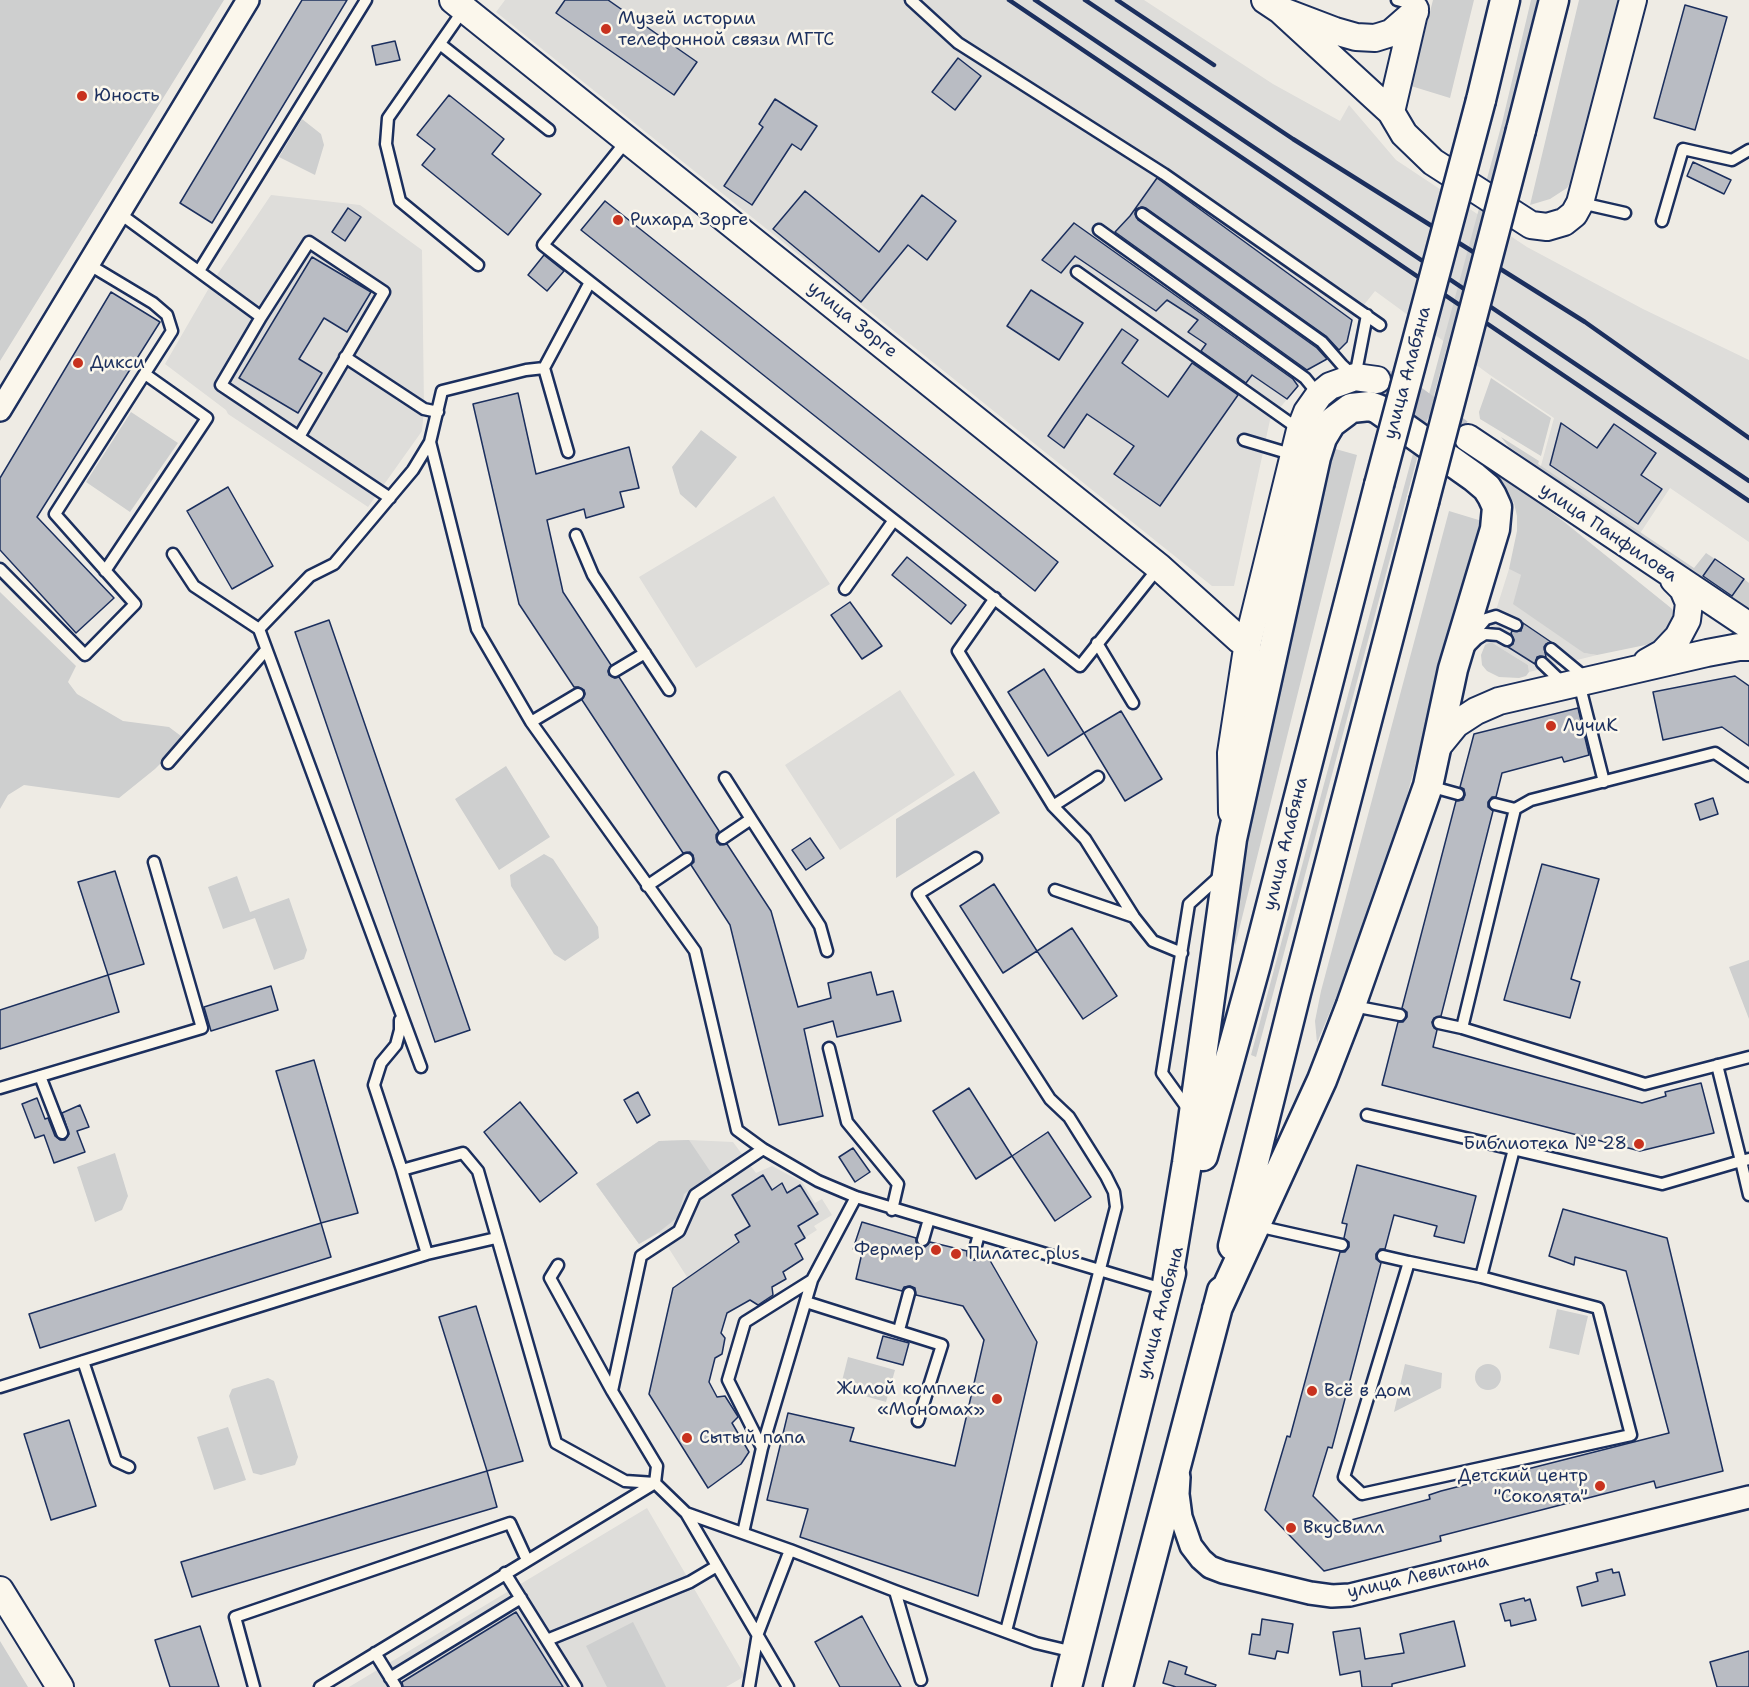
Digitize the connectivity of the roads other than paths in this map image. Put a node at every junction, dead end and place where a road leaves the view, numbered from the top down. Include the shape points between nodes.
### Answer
1 (248, 0) edge
2 (366, 0) edge
3 (910, 0) edge
4 (1505, 0) edge
5 (1554, 0) edge
6 (1633, 0) edge
7 (1411, 4) edge
8 (458, 5) edge
9 (1272, 5) edge
10 (440, 44) junction
11 (1391, 112) junction
12 (549, 130) dead end
13 (628, 139) junction
14 (1749, 150) edge
15 (1580, 203) junction
16 (119, 213) junction
17 (1626, 213) dead end
18 (1142, 214) dead end
19 (1662, 221) dead end
20 (1099, 230) dead end
21 (88, 264) junction
22 (478, 265) dead end
23 (199, 271) junction
24 (1077, 272) dead end
25 (590, 282) junction
26 (1367, 315) junction
27 (261, 317) junction
28 (1380, 325) dead end
29 (345, 357) junction
30 (544, 368) junction
31 (145, 374) junction
32 (1368, 378) junction
33 (1319, 395) junction
34 (0, 410) edge
35 (438, 412) junction
36 (1300, 430) junction
37 (299, 437) junction
38 (1468, 438) tunnel mouth
39 (1244, 440) dead end
40 (430, 442) junction
41 (568, 452) dead end
42 (1294, 455) junction
43 (390, 498) junction
44 (894, 520) junction
45 (576, 534) dead end
46 (173, 554) dead end
47 (1159, 567) junction
48 (0, 569) edge
49 (105, 571) junction
50 (1669, 574) junction
51 (845, 589) dead end
52 (995, 598) junction
53 (1516, 625) dead end
54 (1749, 627) edge
55 (258, 629) junction
56 (1507, 639) dead end
57 (1248, 642) junction
58 (1097, 644) junction
59 (1470, 645) junction
60 (1749, 647) edge
61 (1551, 649) dead end
62 (266, 650) junction
63 (645, 653) junction
64 (1542, 663) dead end
65 (1637, 668) junction
66 (1452, 669) junction
67 (615, 671) dead end
68 (1578, 683) junction
69 (669, 690) dead end
70 (578, 693) dead end
71 (1133, 703) dead end
72 (531, 722) junction
73 (1438, 746) junction
74 (168, 763) dead end
75 (1749, 776) edge
76 (1098, 777) dead end
77 (725, 778) dead end
78 (1604, 782) junction
79 (1428, 786) junction
80 (1458, 794) dead end
81 (1495, 804) dead end
82 (1053, 806) junction
83 (1515, 809) junction
84 (751, 819) junction
85 (723, 838) dead end
86 (1232, 839) junction
87 (976, 858) dead end
88 (687, 859) dead end
89 (154, 862) dead end
90 (1227, 870) junction
91 (647, 886) junction
92 (1055, 890) dead end
93 (1134, 917) junction
94 (827, 951) dead end
95 (1182, 953) junction
96 (1351, 1005) junction
97 (400, 1014) junction
98 (1400, 1015) dead end
99 (1439, 1023) dead end
100 (1462, 1028) junction
101 (829, 1048) dead end
102 (1749, 1057) edge
103 (1717, 1065) junction
104 (421, 1067) dead end
105 (40, 1076) junction
106 (0, 1088) edge
107 (1367, 1115) dead end
108 (1193, 1116) junction
109 (62, 1133) dead end
110 (763, 1149) junction
111 (1514, 1149) junction
112 (1745, 1160) edge
113 (402, 1170) junction
114 (1749, 1195) edge
115 (856, 1197) junction
116 (892, 1210) junction
117 (929, 1219) junction
118 (1257, 1225) junction
119 (980, 1234) junction
120 (496, 1238) junction
121 (923, 1240) dead end
122 (1342, 1245) dead end
123 (974, 1253) dead end
124 (427, 1254) junction
125 (1383, 1256) dead end
126 (1409, 1262) junction
127 (558, 1264) dead end
128 (1100, 1272) junction
129 (1481, 1277) junction
130 (812, 1280) junction
131 (1166, 1290) junction
132 (909, 1293) dead end
133 (806, 1302) junction
134 (1217, 1309) junction
135 (899, 1330) junction
136 (83, 1361) junction
137 (0, 1387) edge
138 (612, 1391) junction
139 (918, 1421) dead end
140 (762, 1448) junction
141 (1180, 1450) junction
142 (129, 1467) dead end
143 (655, 1483) junction
144 (1749, 1497) edge
145 (686, 1513) junction
146 (743, 1533) junction
147 (790, 1550) junction
148 (527, 1560) junction
149 (717, 1566) junction
150 (505, 1573) junction
151 (0, 1590) edge
152 (895, 1592) junction
153 (521, 1598) junction
154 (1006, 1631) junction
155 (758, 1633) junction
156 (547, 1640) junction
157 (1074, 1652) junction
158 (375, 1653) junction
159 (921, 1680) dead end
160 (393, 1683) edge
161 (324, 1686) edge
162 (60, 1687) edge
163 (254, 1687) edge
164 (576, 1687) edge
165 (749, 1687) edge
166 (788, 1687) edge
167 (1067, 1687) edge
168 (1118, 1687) edge

1 - 16 street
2 - 23 lane
3 - 26 lane via 958,43 1164,174
4 - 131 main road, улица Алабяна, bridge via 1256,964
5 - 134 main road, bridge
6 - 15 street
7 - 9 street via 1391,33 1375,38 1335,31
7 - 11 street
8 - 10 lane
8 - 13 street, улица Зорге
9 - 11 street
10 - 12 lane
10 - 22 lane via 388,118 386,144 400,201
11 - 15 street via 1404,134 1433,162 1531,225 1547,227 1564,222 1575,214
13 - 25 lane via 543,245
13 - 47 street, улица Зорге
14 - 19 lane via 1732,160 1683,149
15 - 17 lane
16 - 21 street
16 - 23 lane
18 - 32 lane via 1322,342 1341,365
20 - 33 lane via 1305,378
21 - 31 lane via 167,315 172,331
21 - 34 street
23 - 27 lane
24 - 36 lane
25 - 30 lane
25 - 44 lane
26 - 28 lane
26 - 32 lane
27 - 29 lane via 309,242 384,292
27 - 37 lane via 221,385
29 - 35 lane via 424,410
29 - 37 lane
30 - 35 lane via 441,391
30 - 41 lane
31 - 49 lane via 55,514
31 - 49 lane via 207,418
32 - 33 street via 1330,386
33 - 36 street
35 - 40 lane
36 - 42 street
37 - 43 lane
38 - 50 street, улица Панфилова
39 - 42 lane
40 - 43 lane
40 - 72 lane via 477,629
42 - 57 street
43 - 55 lane via 334,564 310,576
44 - 51 lane
44 - 52 lane
45 - 63 lane via 593,575
46 - 55 lane via 194,586
47 - 57 street, улица Зорге via 1240,640
47 - 58 lane
48 - 49 lane via 85,655 135,604
50 - 54 street, улица Панфилова
50 - 65 street via 1683,589 1689,603 1687,620 1663,653
52 - 58 lane via 1080,666
52 - 82 lane via 958,651
53 - 59 lane via 1496,616 1486,619
55 - 62 lane
56 - 59 lane via 1485,634
57 - 86 street via 1231,753
58 - 71 lane
59 - 66 lane
60 - 65 street
61 - 68 lane
62 - 74 lane
62 - 97 lane
63 - 67 lane
63 - 69 lane
64 - 68 lane
65 - 68 street
66 - 73 main road
66 - 86 main road via 1496,529 1497,507 1474,477 1378,410 1370,406 1351,408 1331,423 1316,457
68 - 73 street via 1499,701 1476,711 1456,724
68 - 78 lane
70 - 72 lane
72 - 91 lane
73 - 79 main road
75 - 78 lane via 1715,753
76 - 82 lane
77 - 84 lane
78 - 83 lane via 1531,800
79 - 80 lane
79 - 96 main road
81 - 83 lane
82 - 93 lane via 1084,839
83 - 100 lane
84 - 85 lane
84 - 94 lane via 820,926
86 - 90 main road
87 - 128 lane via 918,894 1050,1099 1070,1117 1107,1176 1116,1207
88 - 91 lane
89 - 105 lane via 202,1028
90 - 95 lane via 1189,904
90 - 108 main road
91 - 110 lane via 695,951 737,1130
92 - 93 lane
93 - 95 lane via 1153,942
95 - 108 lane via 1162,1073
96 - 98 lane
96 - 118 main road
97 - 104 lane
97 - 113 lane via 396,1045 381,1063 374,1084
99 - 100 lane
100 - 103 lane via 1645,1084
101 - 116 lane via 847,1122 898,1184
102 - 103 lane
103 - 112 lane
105 - 106 lane
105 - 109 lane
107 - 111 lane
108 - 131 main road
110 - 115 lane via 818,1181
110 - 138 lane via 695,1195 679,1231 641,1256
111 - 112 lane via 1662,1184
111 - 129 lane
112 - 114 lane
113 - 120 lane via 463,1153 478,1171
113 - 124 lane
115 - 116 lane
115 - 130 lane
116 - 117 lane
117 - 119 lane
117 - 121 lane
118 - 122 lane
118 - 134 main road
119 - 123 lane
119 - 128 lane
120 - 124 lane
120 - 143 lane via 556,1443 625,1481
124 - 136 lane
125 - 126 lane
126 - 129 lane
126 - 129 lane via 1344,1477 1362,1494 1631,1435 1598,1308
127 - 138 lane via 549,1278
128 - 131 lane
128 - 154 lane
130 - 133 lane
130 - 140 lane via 745,1322 728,1380
131 - 157 main road, улица Алабяна
132 - 135 lane
133 - 135 lane
133 - 140 lane
134 - 141 main road
135 - 139 lane via 942,1345
136 - 137 lane
136 - 142 lane via 116,1461
138 - 143 lane via 657,1466
140 - 146 lane
141 - 144 street, улица Левитана via 1181,1516 1191,1546 1201,1559 1223,1572 1332,1596 1350,1595
141 - 168 main road
143 - 145 lane
143 - 148 lane
145 - 146 lane
145 - 149 lane
146 - 147 lane
147 - 152 lane
147 - 155 lane
148 - 150 lane
148 - 163 lane via 510,1523 235,1617
149 - 155 lane
149 - 156 lane via 690,1582
150 - 153 lane
150 - 158 lane
151 - 162 street
152 - 154 lane
152 - 159 lane
153 - 156 lane
153 - 160 lane
154 - 157 lane
155 - 165 lane
155 - 166 lane
156 - 164 lane
157 - 167 main road, улица Алабяна
158 - 160 lane
158 - 161 lane

